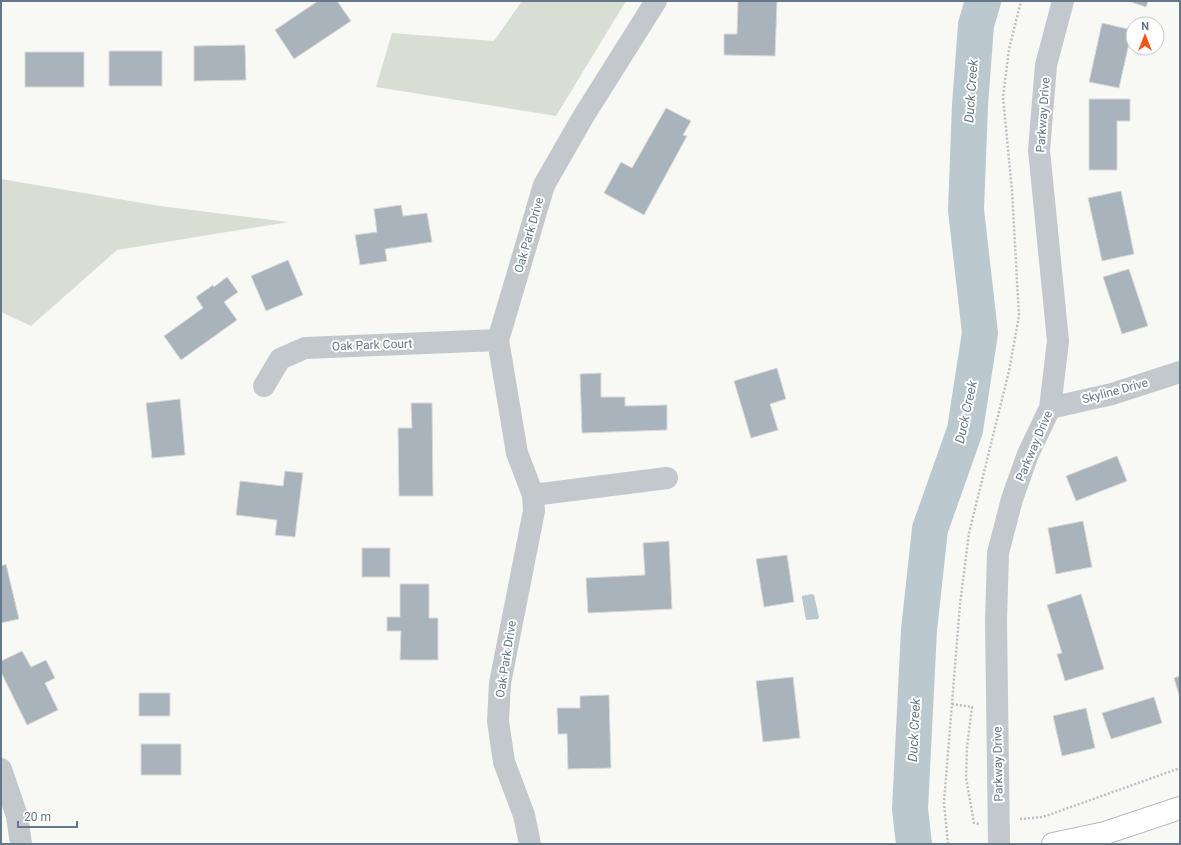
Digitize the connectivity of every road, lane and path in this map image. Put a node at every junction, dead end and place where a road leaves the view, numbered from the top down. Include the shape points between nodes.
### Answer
1 (656, 1) edge
2 (1021, 1) edge
3 (1062, 1) edge
4 (498, 340) junction
5 (1180, 372) edge
6 (264, 386) dead end
7 (1050, 408) junction
8 (667, 478) dead end
9 (533, 495) junction
10 (952, 704) junction
11 (1180, 768) edge
12 (1, 769) edge
13 (1180, 808) edge
14 (1019, 819) dead end
15 (980, 824) dead end
16 (21, 844) edge
17 (530, 844) edge
18 (948, 844) edge
19 (999, 844) edge
20 (1053, 844) edge

1 - 4 street, Oak Park Drive via 583,117 544,185
2 - 10 path via 1009,49 1003,97 1012,191 1018,316 1009,370 969,533
3 - 7 street, Parkway Drive via 1046,65 1039,150 1058,341
4 - 6 street, Oak Park Court via 305,348 280,359
4 - 9 street, Oak Park Drive via 517,454
5 - 7 street, Skyline Drive via 1112,394
7 - 19 street, Parkway Drive via 1028,454 1012,499 998,553 996,620
8 - 9 street
9 - 17 street, Oak Park Drive via 534,511 500,683 498,721 504,762 524,814
10 - 15 path via 972,707 966,778 974,823
10 - 18 path via 944,803
11 - 14 path via 1043,817
12 - 16 street via 17,816
13 - 20 main road via 1105,833

